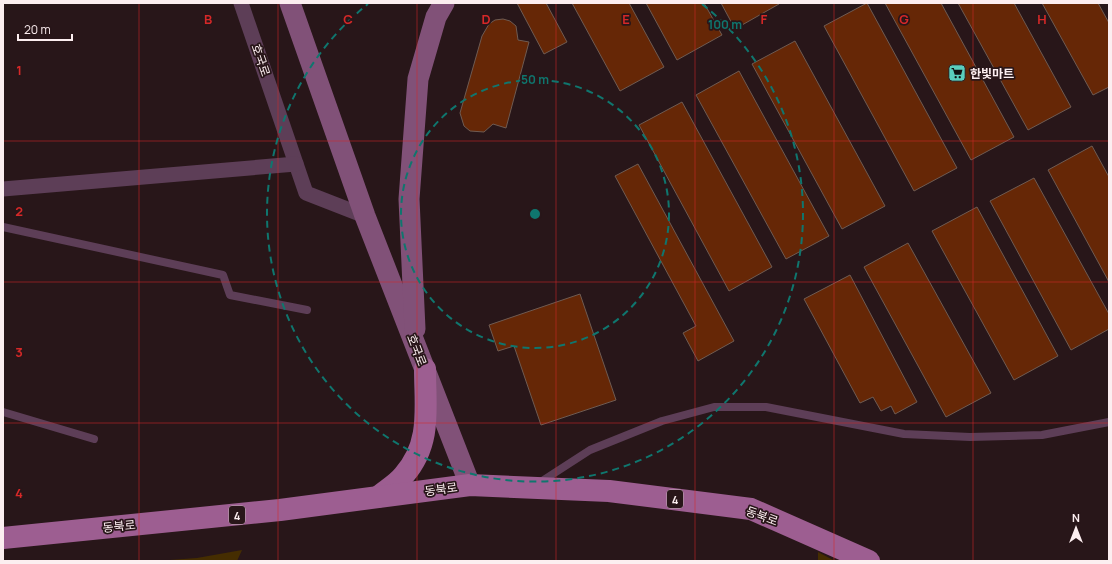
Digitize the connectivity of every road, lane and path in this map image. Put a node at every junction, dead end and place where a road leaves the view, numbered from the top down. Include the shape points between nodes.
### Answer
1 (241, 3) edge
2 (290, 3) edge
3 (444, 3) edge
4 (296, 164) junction
5 (3, 189) edge
6 (365, 216) junction
7 (3, 227) edge
8 (307, 310) dead end
9 (416, 348) junction
10 (425, 369) junction
11 (3, 412) edge
12 (1109, 422) edge
13 (94, 439) dead end
14 (470, 485) junction
15 (532, 487) junction
16 (378, 497) junction
17 (3, 538) edge
18 (869, 561) edge

1 - 4 street, 호국로
2 - 6 main road, 호국로
3 - 9 main road via 436,17 418,79 409,199
4 - 5 street
4 - 6 street, 호국로 via 306,193
6 - 9 main road, 호국로
7 - 8 lane via 223,275 230,295
9 - 10 main road, 호국로
10 - 14 main road, 호국로
10 - 16 main road via 426,433 419,453 404,476
11 - 13 lane
12 - 15 lane via 1042,435 970,437 904,434 766,407 714,407 662,421 590,450
14 - 15 main road, 동북로 / 4
14 - 16 main road, 동북로 / 4
15 - 18 main road, 동북로 / 4 via 610,491 751,509
16 - 17 main road, 동북로 / 4 via 280,510

